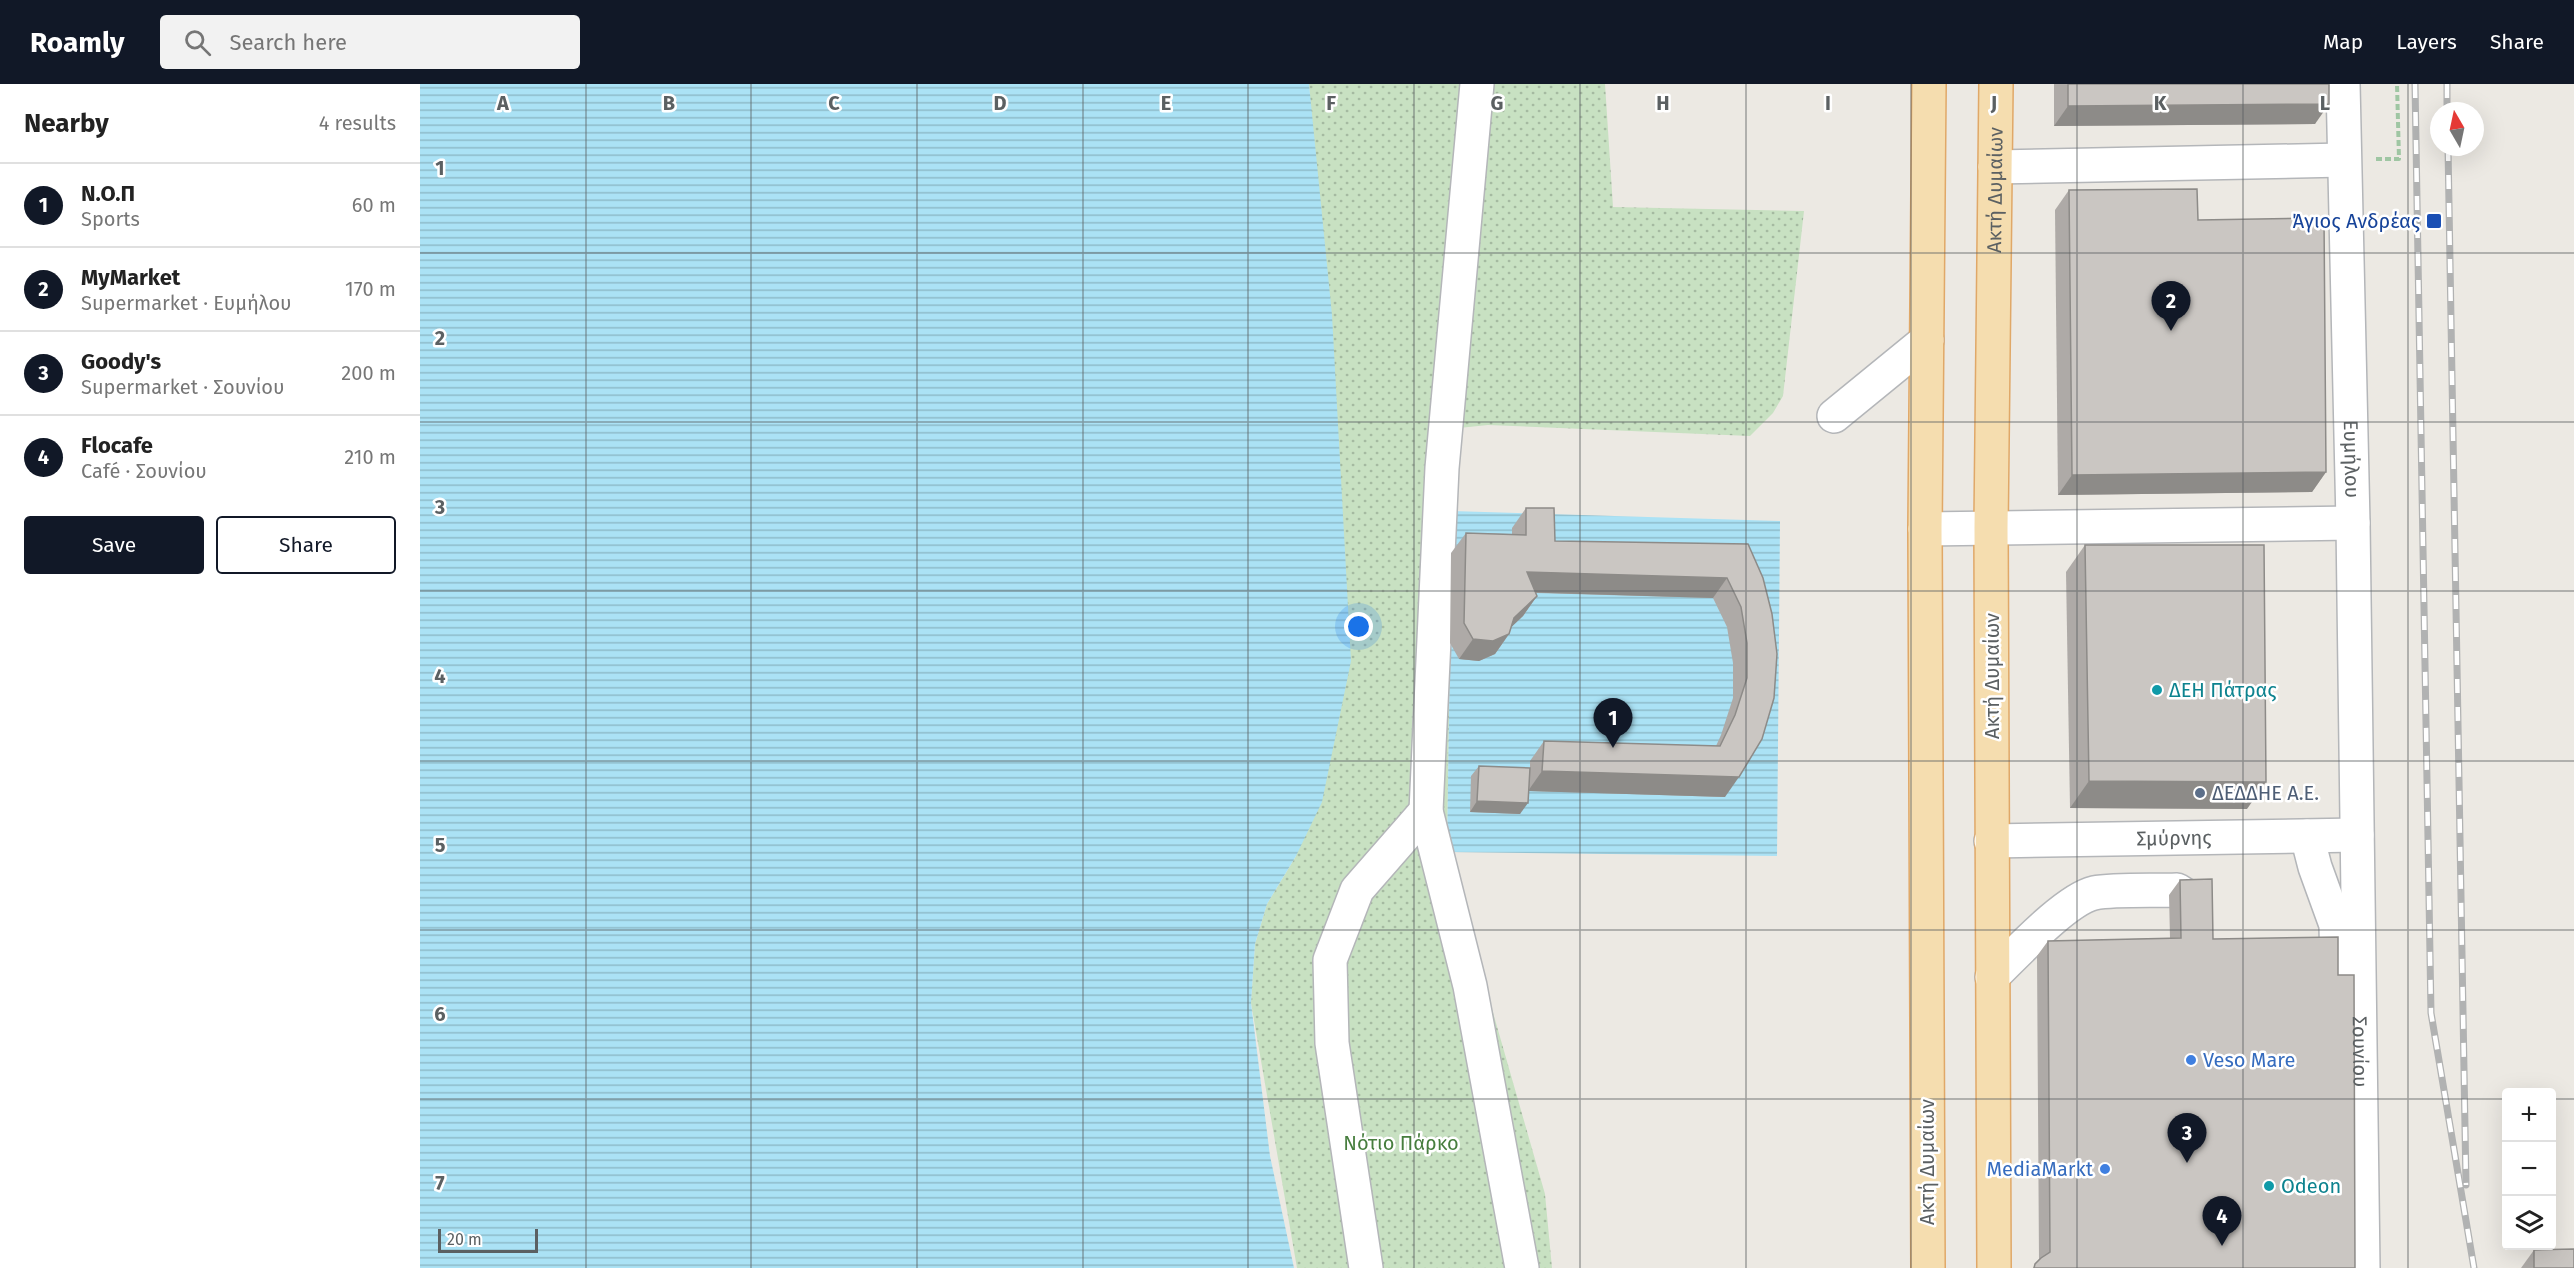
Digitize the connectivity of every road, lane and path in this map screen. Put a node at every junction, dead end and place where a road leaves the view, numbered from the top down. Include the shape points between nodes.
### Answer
1 (1477, 84) edge
2 (1929, 84) edge
3 (1996, 84) edge
4 (2343, 84) edge
5 (2397, 84) edge
6 (2344, 160) junction
7 (1995, 167) junction
8 (1927, 340) junction
9 (1834, 416) dead end
10 (2353, 523) junction
11 (1991, 528) junction
12 (1925, 529) junction
13 (1426, 811) junction
14 (2357, 835) junction
15 (2297, 836) junction
16 (1991, 841) junction
17 (2185, 895) edge
18 (2318, 952) edge
19 (1992, 977) junction
20 (2336, 991) edge
21 (2360, 1075) junction
22 (2343, 1129) edge
23 (1365, 1268) edge
24 (1522, 1268) edge
25 (1928, 1268) edge
26 (1994, 1268) edge
27 (2363, 1268) edge

1 - 13 street via 1442,468
2 - 8 main road, Ακτή Δυμαίων
3 - 7 main road, Ακτή Δυμαίων
4 - 6 street, Ευμήλου
5 - 6 path via 2399,159
6 - 7 street
6 - 10 street, Ευμήλου
7 - 11 main road, Ακτή Δυμαίων
8 - 9 street
8 - 12 main road, Ακτή Δυμαίων
10 - 11 street
10 - 14 street, Ευμήλου
11 - 12 street
11 - 16 main road, Ακτή Δυμαίων
12 - 25 main road, Ακτή Δυμαίων
13 - 23 street via 1357,890 1330,960 1332,1042
13 - 24 street via 1470,986
14 - 15 street, Σμύρνης
14 - 21 street, Σουνίου
15 - 16 street, Σμύρνης
15 - 18 street via 2296,869 2317,926
15 - 20 street via 2315,867 2336,925
16 - 19 main road, Ακτή Δυμαίων
17 - 19 street via 2177,890 2095,893 2081,898
19 - 26 main road, Ακτή Δυμαίων
21 - 22 street via 2351,1092
21 - 27 street, Σουνίου

